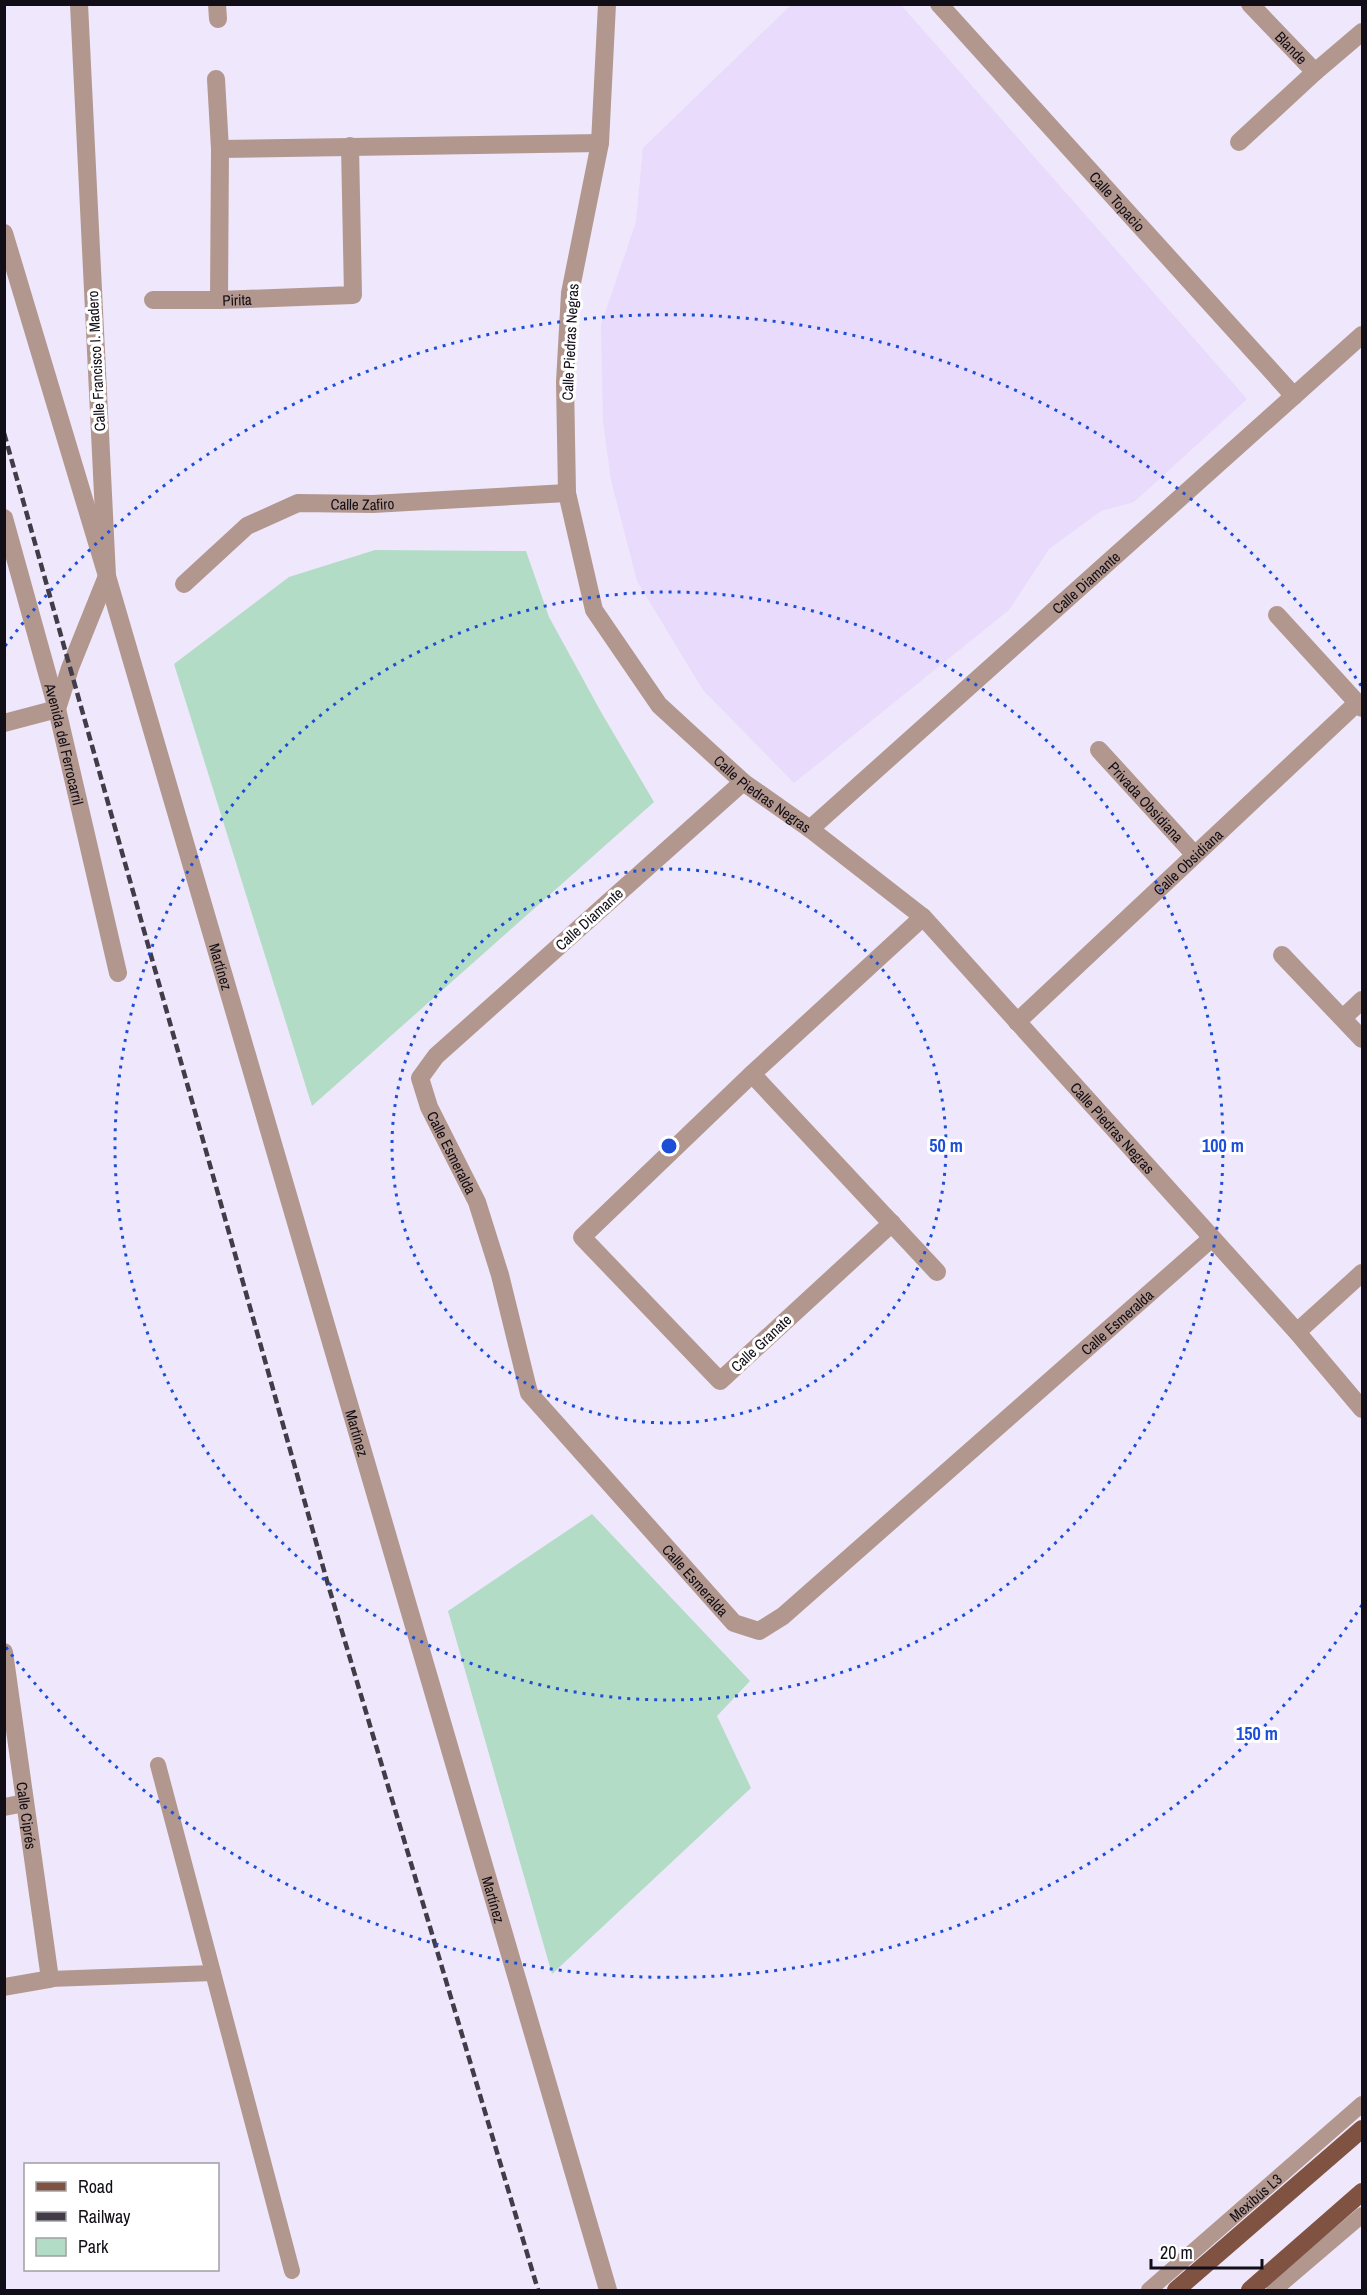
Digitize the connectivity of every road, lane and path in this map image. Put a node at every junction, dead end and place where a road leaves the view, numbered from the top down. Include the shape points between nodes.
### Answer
1 (79, 4) edge
2 (607, 4) edge
3 (939, 4) edge
4 (1250, 4) edge
5 (1362, 32) edge
6 (1315, 72) junction
7 (216, 79) dead end
8 (1239, 142) dead end
9 (600, 143) junction
10 (350, 147) junction
11 (220, 149) junction
12 (4, 233) edge
13 (153, 300) dead end
14 (219, 300) junction
15 (1362, 335) edge
16 (1294, 396) junction
17 (567, 493) junction
18 (4, 518) edge
19 (107, 576) junction
20 (184, 584) dead end
21 (1276, 615) dead end
22 (1360, 706) edge
23 (57, 709) junction
24 (4, 723) edge
25 (1100, 750) dead end
26 (743, 782) junction
27 (810, 830) junction
28 (1194, 854) junction
29 (923, 916) junction
30 (1282, 955) dead end
31 (118, 973) dead end
32 (1362, 1000) edge
33 (1343, 1018) junction
34 (1017, 1022) junction
35 (1362, 1039) edge
36 (436, 1056) joint
37 (752, 1074) junction
38 (892, 1223) junction
39 (1212, 1238) junction
40 (937, 1272) dead end
41 (1362, 1273) edge
42 (1297, 1332) junction
43 (1362, 1409) edge
44 (4, 1652) edge
45 (158, 1765) dead end
46 (26, 1803) junction
47 (4, 1806) edge
48 (213, 1973) junction
49 (50, 1979) junction
50 (4, 1987) edge
51 (1362, 2104) edge
52 (1362, 2129) edge
53 (1362, 2192) edge
54 (1362, 2215) edge
55 (292, 2271) dead end
56 (608, 2290) edge
57 (1149, 2290) edge
58 (1176, 2290) edge
59 (1250, 2290) edge
60 (1274, 2290) edge

1 - 19 street, Calle Francisco I. Madero
2 - 9 street, Calle Piedras Negras
3 - 16 street, Calle Topacio
4 - 6 street, Blande
5 - 6 street, Blande
6 - 8 street
7 - 11 street, Pirita
9 - 10 street
9 - 17 street, Calle Piedras Negras via 570,293
10 - 11 street
10 - 14 street, Pirita via 353,295
11 - 14 street, Pirita
12 - 19 street
13 - 14 street
15 - 16 street, Calle Diamante
16 - 27 street, Calle Diamante
17 - 20 street, Calle Zafiro via 374,504 298,503 247,526
17 - 26 street, Calle Piedras Negras via 594,610 659,705
18 - 23 street, Avenida del Ferrocarril
19 - 23 street, Calle Francisco I. Madero
19 - 56 street, Martínez
21 - 22 street, Calle Obsidiana
22 - 28 street, Calle Obsidiana
23 - 24 street
23 - 31 street, Avenida del Ferrocarril
25 - 28 street, Privada Obsidiana
26 - 27 street, Calle Piedras Negras
26 - 36 street, Calle Diamante
27 - 29 street, Calle Piedras Negras
28 - 34 street, Calle Obsidiana
29 - 34 street, Calle Piedras Negras
29 - 37 street, Calle Granate
30 - 33 street
32 - 33 street
33 - 35 street
34 - 39 street, Calle Piedras Negras
36 - 39 street, Calle Esmeralda via 420,1078 429,1107 477,1202 530,1393 734,1623 759,1631 792,1608
37 - 38 street
37 - 38 street, Calle Granate via 582,1237 720,1381
38 - 40 street
39 - 42 street, Calle Piedras Negras
41 - 42 street
42 - 43 street, Calle Piedras Negras
44 - 46 street, Calle Ciprés
45 - 48 lane
46 - 47 street
46 - 49 street, Calle Ciprés
48 - 49 lane
48 - 55 lane
49 - 50 street
51 - 57 lane, Mexibús L3
52 - 58 main road
53 - 59 main road
54 - 60 lane

